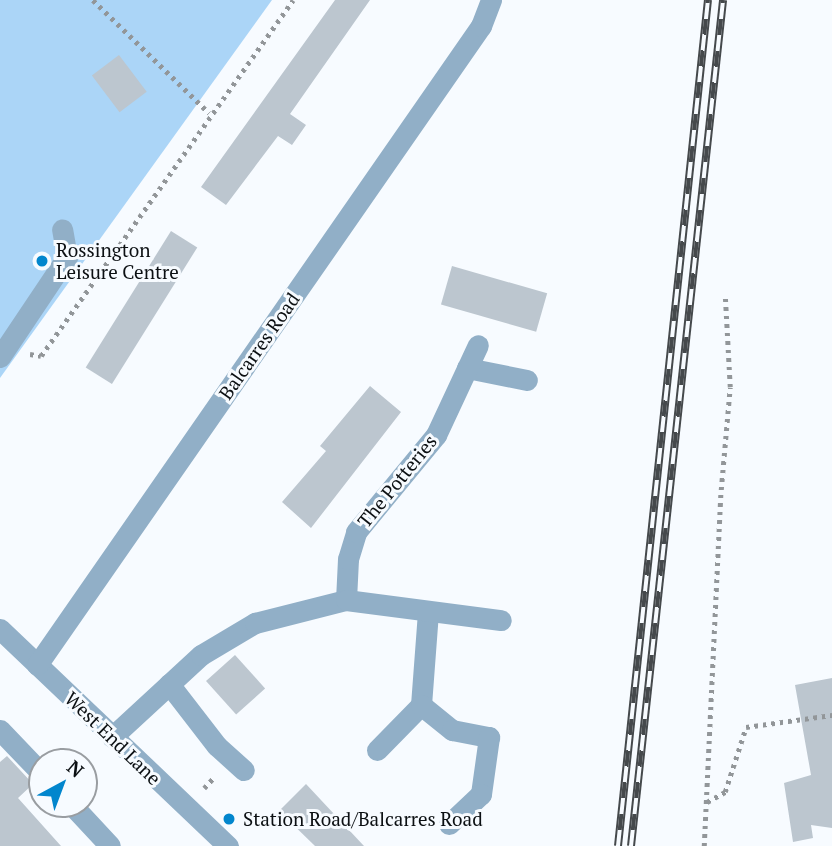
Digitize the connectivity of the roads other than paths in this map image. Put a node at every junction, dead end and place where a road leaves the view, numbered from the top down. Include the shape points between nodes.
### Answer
1 (491, 0) edge
2 (62, 229) dead end
3 (478, 345) dead end
4 (3, 353) edge
5 (467, 368) junction
6 (527, 380) dead end
7 (346, 600) junction
8 (428, 611) junction
9 (501, 620) dead end
10 (0, 629) edge
11 (37, 665) junction
12 (169, 684) junction
13 (421, 705) junction
14 (0, 730) edge
15 (111, 737) junction
16 (377, 750) dead end
17 (28, 759) edge
18 (244, 770) dead end
19 (84, 818) edge
20 (449, 824) dead end
21 (110, 846) edge
22 (228, 846) edge

1 - 11 street, Balcarres Road via 481,26
2 - 4 street via 67,257
3 - 5 street, The Potteries
5 - 6 street
5 - 7 street, The Potteries via 436,435 356,531 348,559
7 - 8 street
7 - 12 street via 255,623 201,655
8 - 9 street
8 - 13 street
10 - 11 street, West End Lane
11 - 15 street, West End Lane
12 - 15 street
12 - 18 street via 217,746
13 - 16 street
13 - 20 street via 452,730 489,737 481,794
14 - 17 street
15 - 22 street, West End Lane
19 - 21 street

